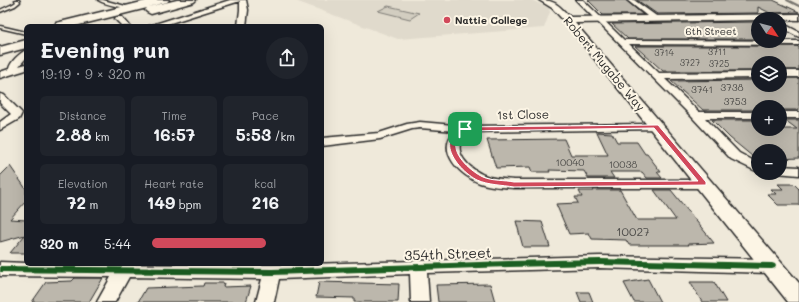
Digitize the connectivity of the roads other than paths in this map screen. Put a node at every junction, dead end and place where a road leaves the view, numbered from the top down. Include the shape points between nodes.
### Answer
1 (17, 0) edge
2 (100, 0) edge
3 (163, 0) edge
4 (190, 0) edge
5 (237, 0) edge
6 (243, 0) edge
7 (543, 0) edge
8 (578, 0) edge
9 (630, 0) edge
10 (130, 8) junction
11 (0, 11) edge
12 (787, 17) edge
13 (799, 17) edge
14 (655, 18) junction
15 (751, 18) edge
16 (597, 19) junction
17 (568, 20) junction
18 (122, 22) edge
19 (68, 24) edge
20 (106, 24) edge
21 (159, 24) edge
22 (242, 24) edge
23 (0, 27) edge
24 (787, 28) edge
25 (24, 33) edge
26 (24, 35) edge
27 (799, 35) edge
28 (0, 42) edge
29 (623, 42) junction
30 (799, 42) edge
31 (24, 45) edge
32 (0, 51) edge
33 (24, 55) edge
34 (24, 68) edge
35 (14, 71) junction
36 (787, 74) edge
37 (799, 74) edge
38 (751, 75) edge
39 (0, 76) edge
40 (657, 76) junction
41 (0, 97) edge
42 (696, 115) junction
43 (751, 115) edge
44 (787, 115) edge
45 (799, 115) edge
46 (656, 126) junction
47 (0, 127) edge
48 (465, 129) junction
49 (324, 142) edge
50 (751, 164) edge
51 (787, 170) edge
52 (799, 171) edge
53 (703, 184) junction
54 (772, 266) junction
55 (126, 267) edge
56 (418, 267) junction
57 (0, 269) edge
58 (272, 272) junction
59 (799, 298) edge
60 (106, 302) edge
61 (265, 302) edge
62 (420, 302) edge

1 - 11 lane via 14,5
2 - 10 lane via 106,4
3 - 10 highway
4 - 18 highway
5 - 21 street
6 - 22 street
7 - 17 street, Robert Mugabe Way via 555,6
8 - 16 street
9 - 14 street
10 - 19 highway
12 - 13 street
14 - 15 street
14 - 16 street
16 - 17 street
16 - 29 street
17 - 46 street, Robert Mugabe Way
18 - 20 highway
23 - 25 lane
24 - 27 street
26 - 28 highway
29 - 30 street, 6th Street
29 - 40 street
31 - 32 highway
33 - 35 street via 14,66
34 - 35 street
35 - 39 street
36 - 37 street
38 - 40 street
40 - 42 street
41 - 47 street via 17,112 15,117
42 - 43 street
42 - 50 street via 735,156
44 - 45 street
46 - 48 street, 1st Close
46 - 53 street, Robert Mugabe Way
48 - 49 street, 1st Close via 415,125 380,136
48 - 53 street via 455,137 452,150 462,165 490,181 514,184
51 - 52 street
53 - 54 street, Robert Mugabe Way
54 - 56 street, 354th Street via 600,262
54 - 59 street, Robert Mugabe Way
55 - 57 street, 354th Street
55 - 58 street, 354th Street
55 - 60 street
56 - 58 street, 354th Street
56 - 62 street
58 - 61 street

